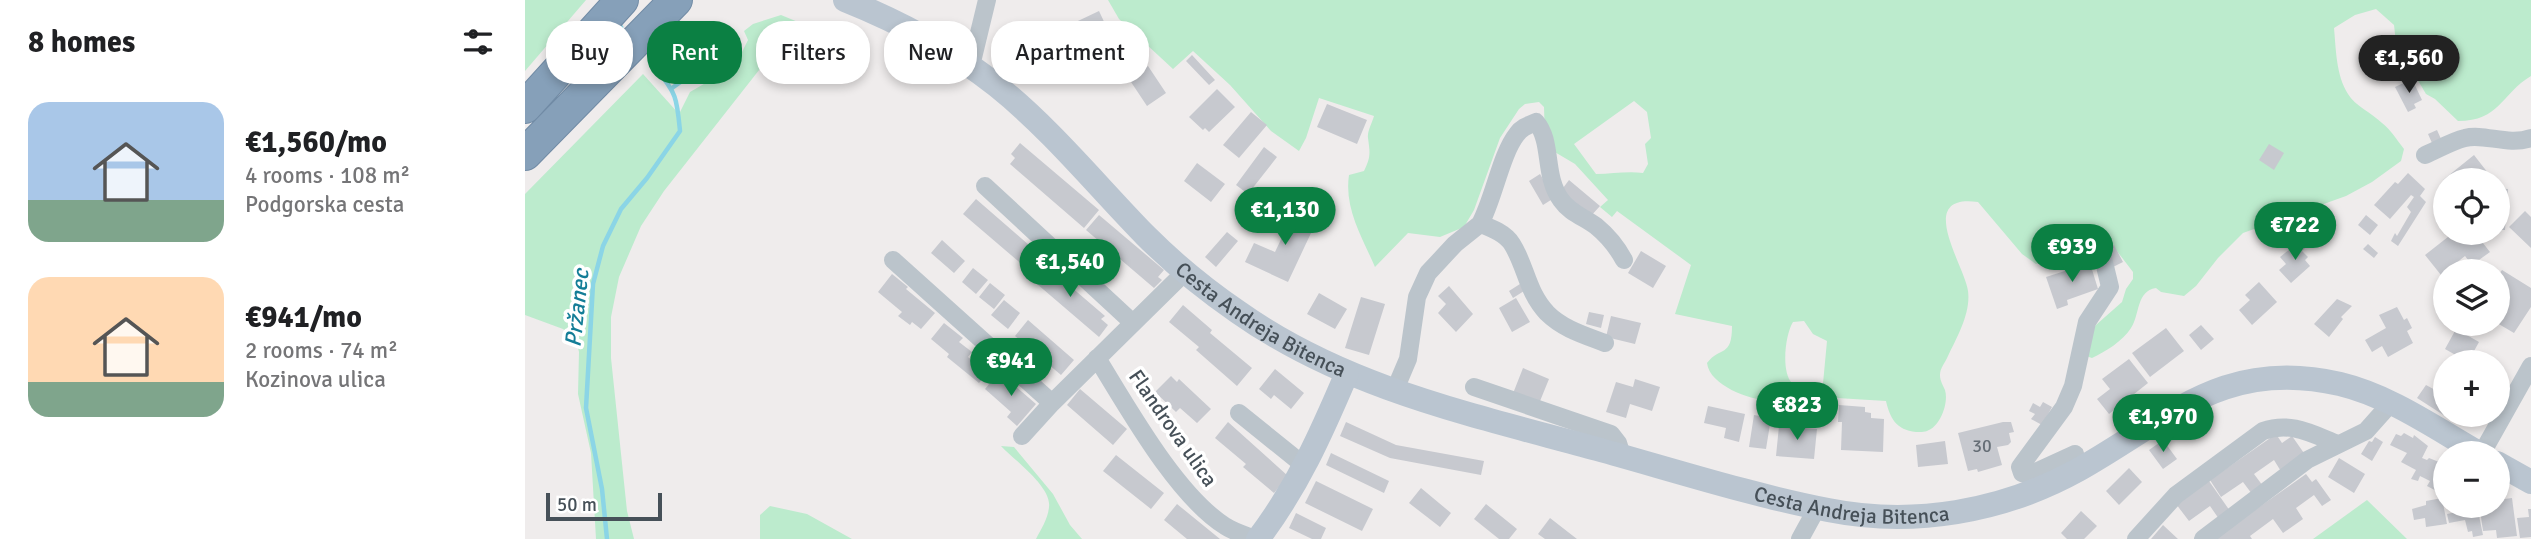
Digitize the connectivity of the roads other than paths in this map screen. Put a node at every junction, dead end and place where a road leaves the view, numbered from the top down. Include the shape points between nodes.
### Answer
1 (622, 0) edge
2 (676, 0) edge
3 (845, 0) edge
4 (987, 0) edge
5 (893, 21) edge
6 (977, 41) edge
7 (977, 71) edge
8 (525, 107) edge
9 (2531, 138) edge
10 (525, 154) edge
11 (2425, 155) dead end
12 (985, 186) dead end
13 (1480, 224) junction
14 (2103, 258) dead end
15 (893, 260) dead end
16 (1624, 260) dead end
17 (1185, 272) junction
18 (1133, 323) junction
19 (1605, 343) dead end
20 (1097, 358) junction
21 (2531, 366) edge
22 (1347, 373) junction
23 (1474, 387) dead end
24 (1394, 392) junction
25 (1052, 403) junction
26 (2391, 403) junction
27 (1239, 413) dead end
28 (1022, 436) dead end
29 (2459, 441) edge
30 (2488, 441) edge
31 (2338, 444) junction
32 (1622, 456) junction
33 (1306, 467) junction
34 (2079, 469) junction
35 (2510, 470) edge
36 (2531, 482) edge
37 (1817, 508) junction
38 (1257, 539) edge
39 (1800, 539) edge
40 (2136, 539) edge
41 (2203, 539) edge

1 - 8 highway
2 - 10 highway
3 - 5 street, Cesta Andreja Bitenca
4 - 6 street
7 - 17 street, Cesta Andreja Bitenca via 1026,111
9 - 11 street via 2495,141 2467,137
12 - 18 street
13 - 16 street via 1517,134 1537,122 1543,130 1549,176 1560,199 1608,237
13 - 19 street via 1497,230 1512,244 1532,292 1547,312 1570,330
13 - 24 street via 1428,273 1417,297 1408,359
14 - 34 street via 2110,286 2087,321 2074,386 2049,430 2020,467 2029,475 2075,454
15 - 25 street
17 - 18 street
17 - 22 street, Cesta Andreja Bitenca via 1276,337
18 - 20 street
20 - 25 street
20 - 38 street, Flandrova ulica via 1166,466 1199,506 1225,526
21 - 30 street
22 - 24 street, Cesta Andreja Bitenca
22 - 33 street
23 - 32 street via 1611,434
24 - 32 street, Cesta Andreja Bitenca
25 - 28 street
26 - 29 street, Cesta Andreja Bitenca
26 - 31 street via 2366,431
26 - 34 street, Cesta Andreja Bitenca via 2355,388 2312,380 2242,383 2183,404
27 - 33 street
31 - 40 street via 2290,426 2263,431 2176,495
31 - 41 street via 2307,460
32 - 37 street, Cesta Andreja Bitenca
33 - 38 street
34 - 37 street, Cesta Andreja Bitenca via 2008,500 1941,514 1883,516
35 - 36 street
37 - 39 street

